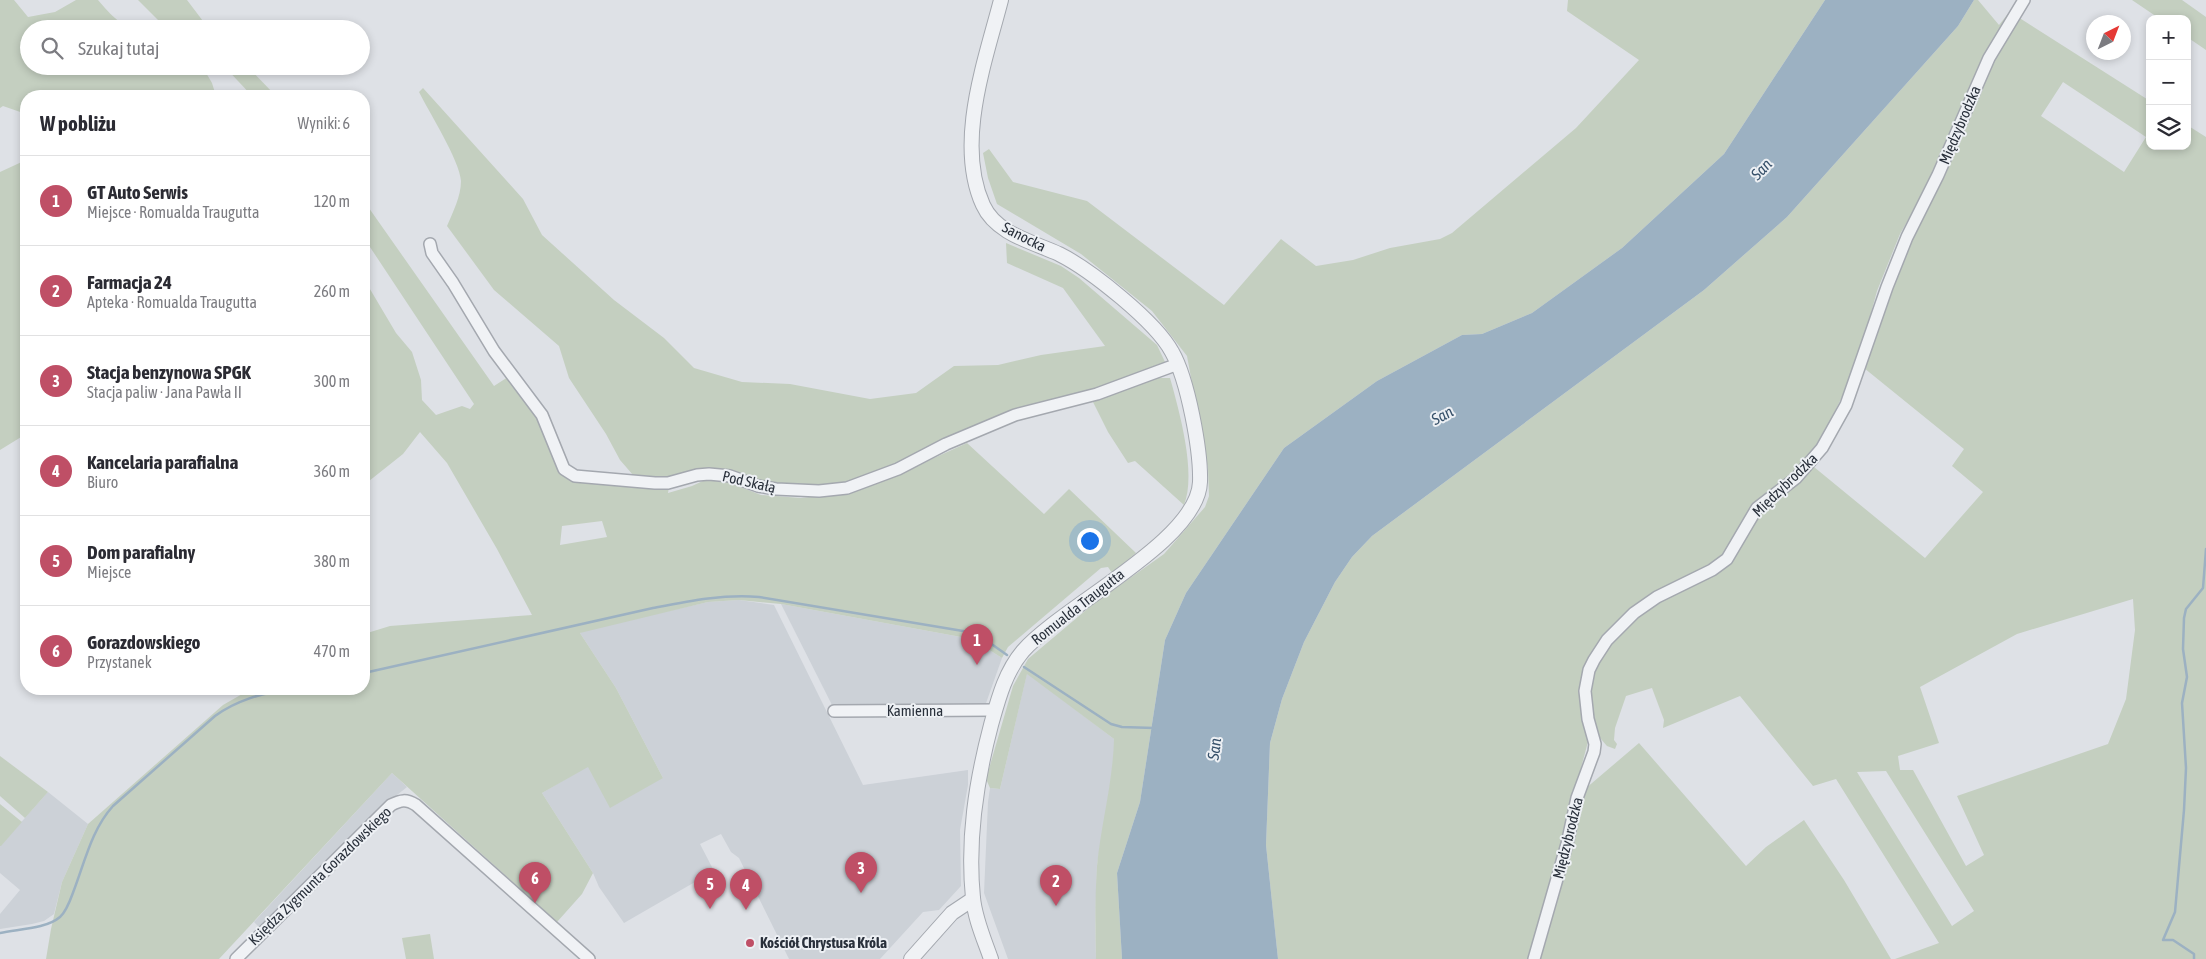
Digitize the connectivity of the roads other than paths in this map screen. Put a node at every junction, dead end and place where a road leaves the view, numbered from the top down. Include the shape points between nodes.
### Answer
1 (1001, 0) edge
2 (2024, 0) edge
3 (430, 244) dead end
4 (1178, 364) junction
5 (995, 710) junction
6 (834, 712) dead end
7 (973, 899) junction
8 (236, 959) edge
9 (589, 959) edge
10 (911, 959) edge
11 (991, 959) edge
12 (1534, 959) edge

1 - 4 street, Sanocka via 973,122 974,168 984,208 1007,230 1089,272 1157,331
2 - 12 street, Międzybrodzka via 1989,58 1942,167 1907,237 1886,287 1846,405 1822,448 1796,478 1757,508 1727,559 1634,612 1607,640 1594,660 1585,691 1594,752 1577,798
3 - 4 street, Pod Skałą via 432,253 494,351 542,415 564,470 575,476 655,484 708,474 776,488 819,491 846,488 898,469 946,444 1015,415 1097,394
4 - 5 street, Romualda Traugutta via 1190,405 1196,444 1200,482 1196,503 1184,521 1149,553 1033,640 1011,668
5 - 6 street, Kamienna
5 - 7 street, Romualda Traugutta via 974,800
7 - 10 street via 952,913
7 - 11 street, Romualda Traugutta
8 - 9 street, Księdza Zygmunta Gorazdowskiego via 388,808 401,800 416,805

